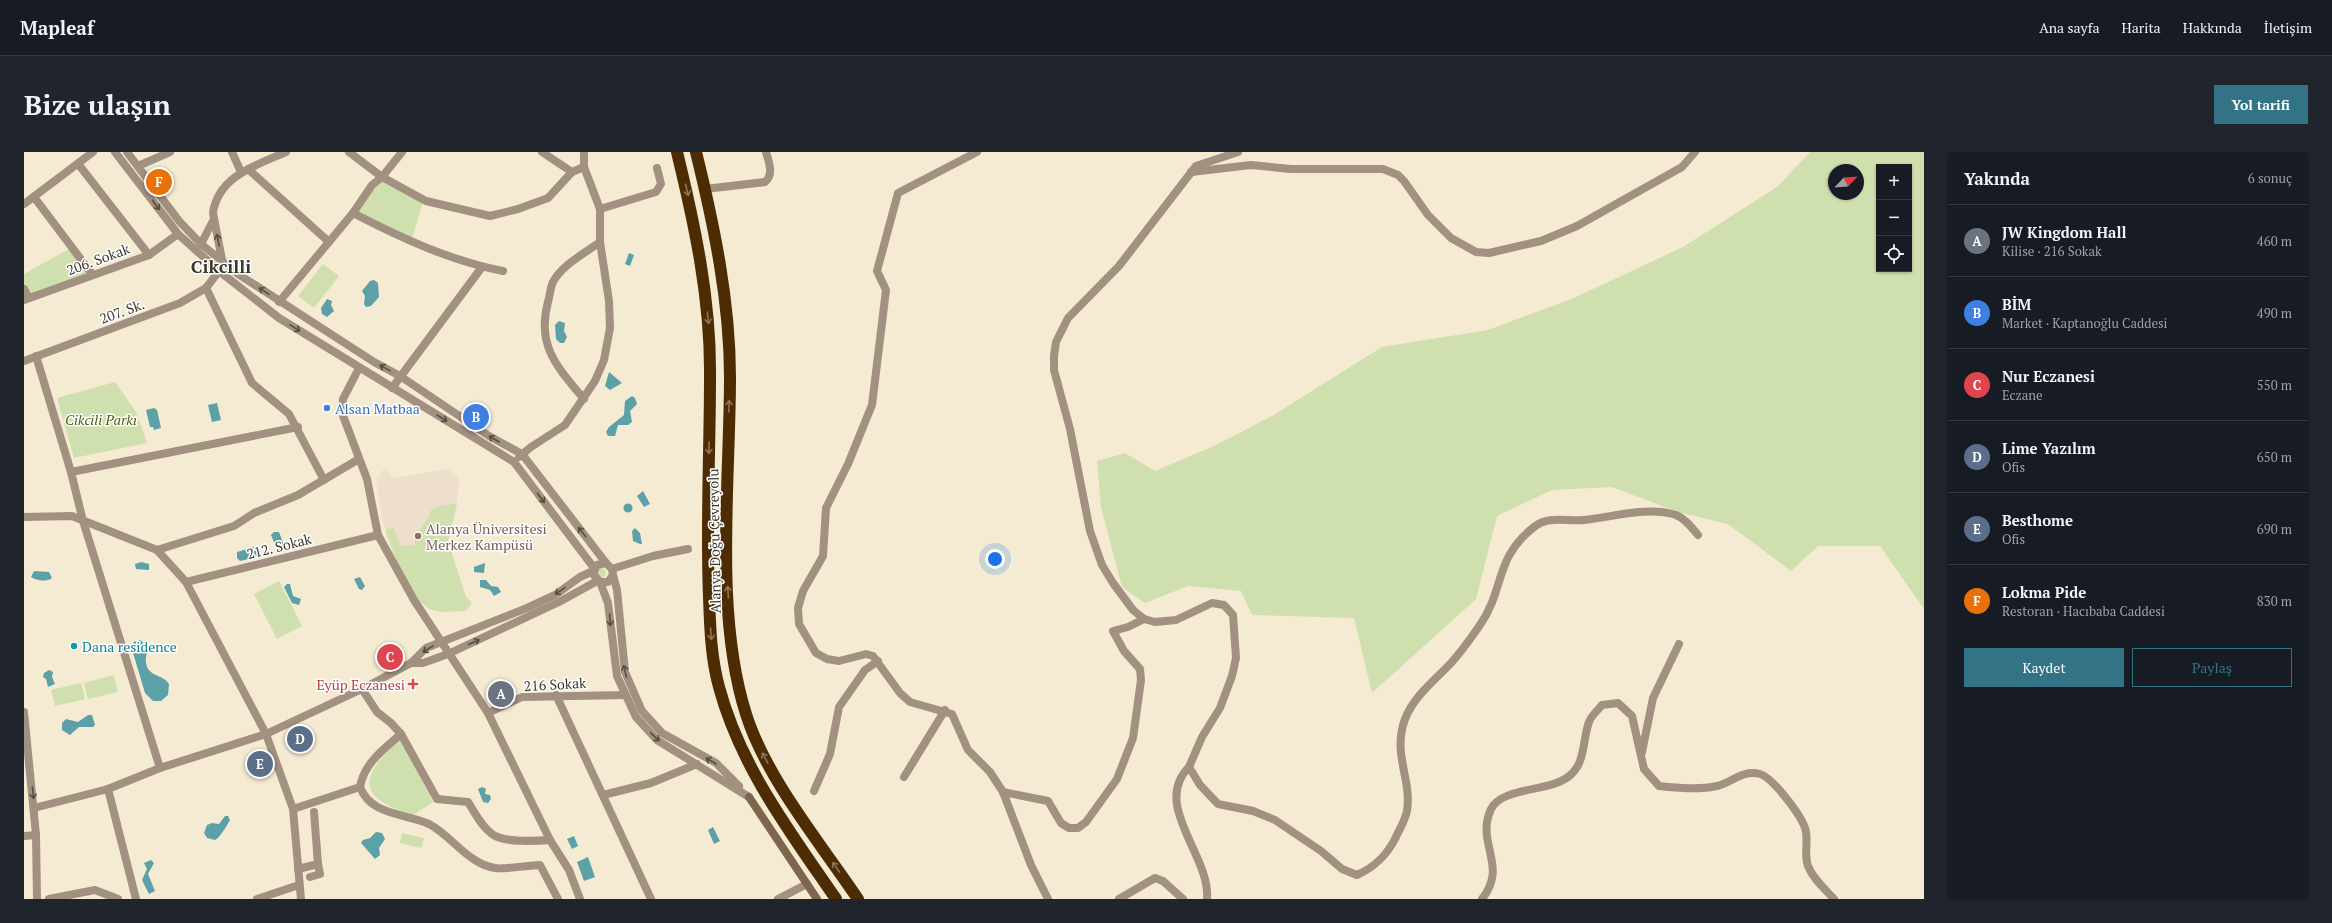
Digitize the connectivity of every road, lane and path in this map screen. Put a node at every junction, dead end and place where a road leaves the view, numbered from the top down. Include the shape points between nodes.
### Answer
1 (93, 152) edge
2 (114, 152) edge
3 (127, 152) edge
4 (170, 152) edge
5 (232, 152) edge
6 (286, 152) edge
7 (349, 152) edge
8 (402, 152) edge
9 (542, 152) edge
10 (584, 152) edge
11 (677, 152) edge
12 (696, 152) edge
13 (766, 152) edge
14 (977, 152) edge
15 (1238, 152) edge
16 (1695, 152) edge
17 (360, 155) edge
18 (79, 165) junction
19 (138, 166) junction
20 (584, 167) junction
21 (657, 168) dead end
22 (244, 170) junction
23 (572, 172) junction
24 (1191, 172) junction
25 (382, 177) junction
26 (705, 189) junction
27 (34, 197) junction
28 (24, 204) edge
29 (600, 209) junction
30 (353, 213) junction
31 (214, 219) junction
32 (178, 234) junction
33 (329, 242) junction
34 (600, 242) junction
35 (201, 244) junction
36 (149, 254) junction
37 (222, 260) junction
38 (482, 267) junction
39 (219, 271) junction
40 (503, 271) dead end
41 (92, 274) junction
42 (24, 288) edge
43 (206, 288) junction
44 (27, 299) edge
45 (280, 302) junction
46 (36, 356) junction
47 (24, 361) edge
48 (359, 368) junction
49 (400, 376) junction
50 (392, 388) junction
51 (584, 399) junction
52 (298, 427) junction
53 (522, 454) junction
54 (359, 459) junction
55 (514, 462) junction
56 (71, 472) junction
57 (324, 480) junction
58 (24, 517) edge
59 (83, 521) junction
60 (378, 535) junction
61 (1698, 536) dead end
62 (688, 549) dead end
63 (157, 550) junction
64 (610, 569) junction
65 (593, 570) junction
66 (186, 582) junction
67 (598, 582) junction
68 (1144, 619) junction
69 (442, 642) junction
70 (1679, 644) dead end
71 (448, 654) junction
72 (878, 661) junction
73 (411, 663) junction
74 (362, 689) junction
75 (556, 695) junction
76 (626, 695) junction
77 (945, 710) junction
78 (24, 712) edge
79 (488, 713) junction
80 (266, 734) junction
81 (401, 734) junction
82 (1641, 755) junction
83 (697, 764) junction
84 (1189, 767) junction
85 (160, 768) junction
86 (904, 777) dead end
87 (360, 787) junction
88 (108, 789) junction
89 (814, 791) dead end
90 (1003, 792) junction
91 (603, 795) junction
92 (749, 797) junction
93 (34, 808) junction
94 (293, 808) junction
95 (314, 812) dead end
96 (36, 835) junction
97 (24, 836) edge
98 (550, 840) junction
99 (318, 864) junction
100 (298, 869) junction
101 (310, 877) dead end
102 (807, 884) junction
103 (300, 885) junction
104 (37, 899) edge
105 (49, 899) edge
106 (118, 899) edge
107 (136, 899) edge
108 (257, 899) edge
109 (301, 899) edge
110 (558, 899) edge
111 (580, 899) edge
112 (651, 899) edge
113 (778, 899) edge
114 (817, 899) edge
115 (836, 899) edge
116 (858, 899) edge
117 (1048, 899) edge
118 (1119, 899) edge
119 (1183, 899) edge
120 (1207, 899) edge
121 (1482, 899) edge
122 (1834, 899) edge

1 - 18 street
2 -> 32 street
3 - 19 street
4 - 19 street
5 - 22 street
6 - 22 street
7 - 17 street
8 - 25 street
9 - 23 street
10 - 20 street
11 -> 115 highway, Alanya Doğu Çevreyolu via 697,243 710,333 708,572 712,651 718,686 734,732 759,782
12 - 26 highway, Alanya Doğu Çevreyolu
13 - 26 street via 770,176 765,182
14 - 72 street via 898,193 877,271 886,290 872,405 848,464 826,508 823,556 803,590 798,608 799,624 816,653 827,659 839,661 866,654
15 - 24 street via 1204,162
16 - 24 street via 1682,167 1577,226 1541,241 1489,254 1476,252 1450,238 1428,215 1404,181 1383,168 1291,169 1250,165
17 - 25 street
18 - 27 street
18 - 36 street
19 - 35 street via 179,221
20 - 23 street
20 - 29 street
21 - 29 street via 661,184 656,192
22 - 31 street via 224,188 214,206
22 - 33 street
23 - 25 street via 548,198 518,210 490,216 426,201
24 - 68 street via 1119,266 1068,318 1056,342 1054,356 1054,370 1096,549 1102,565 1122,598
25 - 30 street via 372,186
116 -> 26 highway, Alanya Doğu Çevreyolu via 773,771 746,715 737,680 727,586 730,377 728,328
27 - 28 street
27 - 41 street
29 - 34 street
30 - 33 street
30 - 38 street via 394,234
31 - 35 street
37 -> 31 street
32 - 36 street, 206. Sokak
32 - 39 street
33 - 45 street
34 - 51 street via 609,300 610,328 604,360
34 - 51 street via 569,265 554,282 544,316 547,348 555,364
35 - 37 street
36 - 41 street, 206. Sokak
37 - 39 street
45 -> 37 street
38 - 40 street
38 - 49 street
39 - 43 street, 207. Sk.
39 -> 48 street via 279,318
41 - 44 street, 206. Sokak
42 - 44 street
43 - 46 street, 207. Sk. via 180,303
43 - 52 street via 252,383 289,414
49 -> 45 street
46 - 47 street, 207. Sk.
46 - 56 street
48 - 50 street
48 - 54 street via 342,406 346,426
49 - 50 street
53 -> 49 street via 489,436
50 -> 55 street
51 - 53 street via 565,425
52 - 56 street
52 - 57 street
53 - 55 street
64 -> 53 street
54 - 57 street
54 - 60 street via 367,479
55 -> 65 street
56 - 59 street
57 - 63 street via 298,495 254,513 234,526
58 - 59 street via 72,516
59 - 63 street
59 - 85 street
60 - 66 street, 212. Sokak
60 - 69 street via 414,600
61 - 84 street via 1685,520 1678,516 1642,512 1576,521 1549,520 1534,527 1513,546 1482,622 1452,662 1419,696 1407,714 1399,748 1407,795 1404,821 1385,855 1377,864 1357,875 1342,869 1321,851 1275,820 1218,804 1200,785
62 - 64 street
63 - 66 street
64 - 65 street via 599,563
64 - 67 street via 608,582
92 -> 64 street via 716,763 662,733 642,711 625,672 617,590
65 - 67 street
65 -> 69 street via 555,595
66 - 80 street
71 -> 67 street
67 -> 76 street via 606,597 610,613 617,676
68 - 84 street via 1155,622 1176,620 1212,603 1224,605 1233,615 1236,658 1232,676 1220,708 1202,737
68 - 90 street via 1128,627 1113,630 1124,651 1140,669 1141,680 1132,738 1117,779 1086,822 1078,828 1069,828 1061,824 1048,801
69 - 71 street
69 -> 73 street via 426,648
70 - 82 street via 1654,698
71 - 73 street via 423,663
71 - 79 street
72 - 77 street via 900,693 910,702
72 - 89 street via 865,670 839,707 830,754
73 - 74 street
74 - 80 street
74 - 81 street via 377,712
75 - 76 street, 216 Sokak
75 - 79 street, 216 Sokak via 522,697
75 - 91 street
76 -> 83 street via 636,717 657,740
77 - 86 street
77 - 90 street via 952,714 968,750 990,772
78 -> 93 street
79 - 98 street
80 - 85 street
80 - 94 street
81 - 87 street via 371,763
81 - 98 street via 437,799 468,802 492,835 508,839
82 - 121 street via 1632,716 1618,703 1602,705 1590,721 1581,762 1570,776 1558,784 1504,797 1492,809 1486,833 1494,869 1491,888
82 - 122 street via 1644,769 1659,786 1718,786 1738,775 1759,774 1771,780 1800,818 1806,831 1808,865
83 - 91 street via 651,783
83 - 92 street
84 - 120 street via 1180,776 1176,790 1184,829 1204,871
85 - 88 street
87 - 94 street
87 - 110 street via 368,800 385,811 430,825 479,862 495,869 540,865
88 - 93 street
88 - 107 street
90 - 117 street via 1031,865
91 - 112 street
92 - 102 street
93 - 96 street
94 - 100 street
95 - 99 street
96 - 97 street
96 - 104 street
98 - 111 street via 569,870
99 - 100 street
99 - 101 street via 320,874
100 - 103 street
102 - 113 street
102 - 114 street
103 - 108 street
103 - 109 street
105 - 106 street via 95,890
118 - 119 street via 1155,878 1163,881

